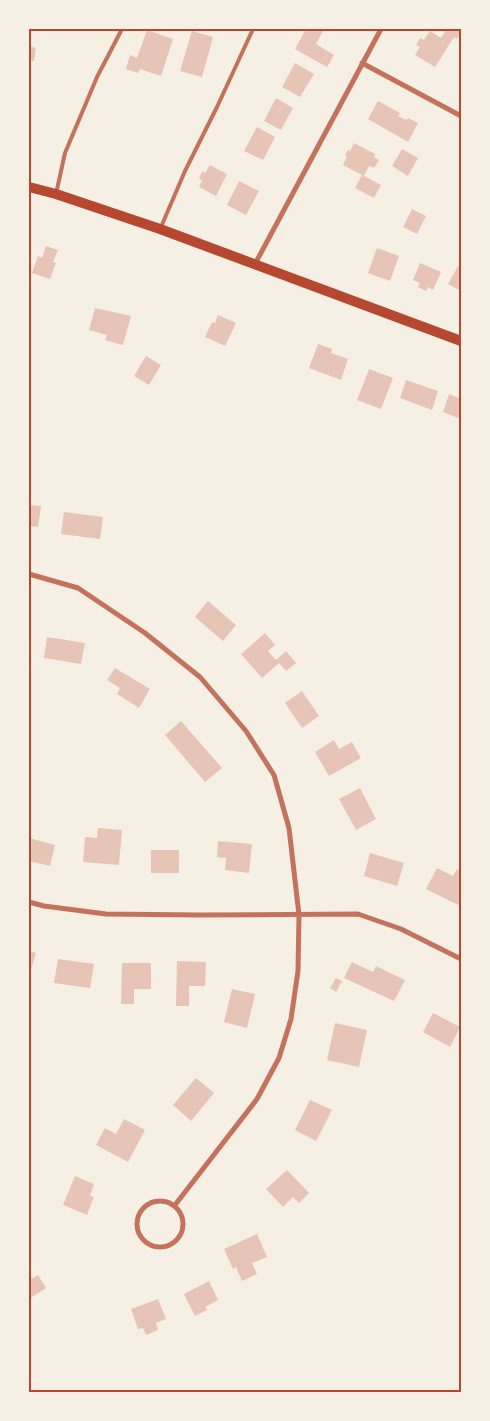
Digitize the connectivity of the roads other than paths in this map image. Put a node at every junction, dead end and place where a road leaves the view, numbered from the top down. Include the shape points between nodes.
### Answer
1 (122, 29) edge
2 (253, 29) edge
3 (381, 29) edge
4 (362, 63) junction
5 (461, 116) edge
6 (29, 187) edge
7 (56, 194) junction
8 (160, 229) junction
9 (256, 264) junction
10 (461, 341) edge
11 (29, 574) edge
12 (29, 902) edge
13 (299, 915) junction
14 (461, 959) edge
15 (175, 1206) junction

1 - 7 lane via 97,77 65,153
2 - 8 lane
3 - 4 street
4 - 5 street
4 - 9 street
6 - 7 main road
7 - 8 main road
8 - 9 main road
9 - 10 main road
11 - 13 street via 78,588 145,633 200,677 246,731 274,775 287,819
12 - 13 street via 106,914
13 - 14 street via 358,914 400,929
13 - 15 street via 298,971 291,1019 279,1058 257,1099
15 - 15 street via 163,1200 154,1201 140,1211 137,1228 147,1243 164,1247 179,1238 183,1221

